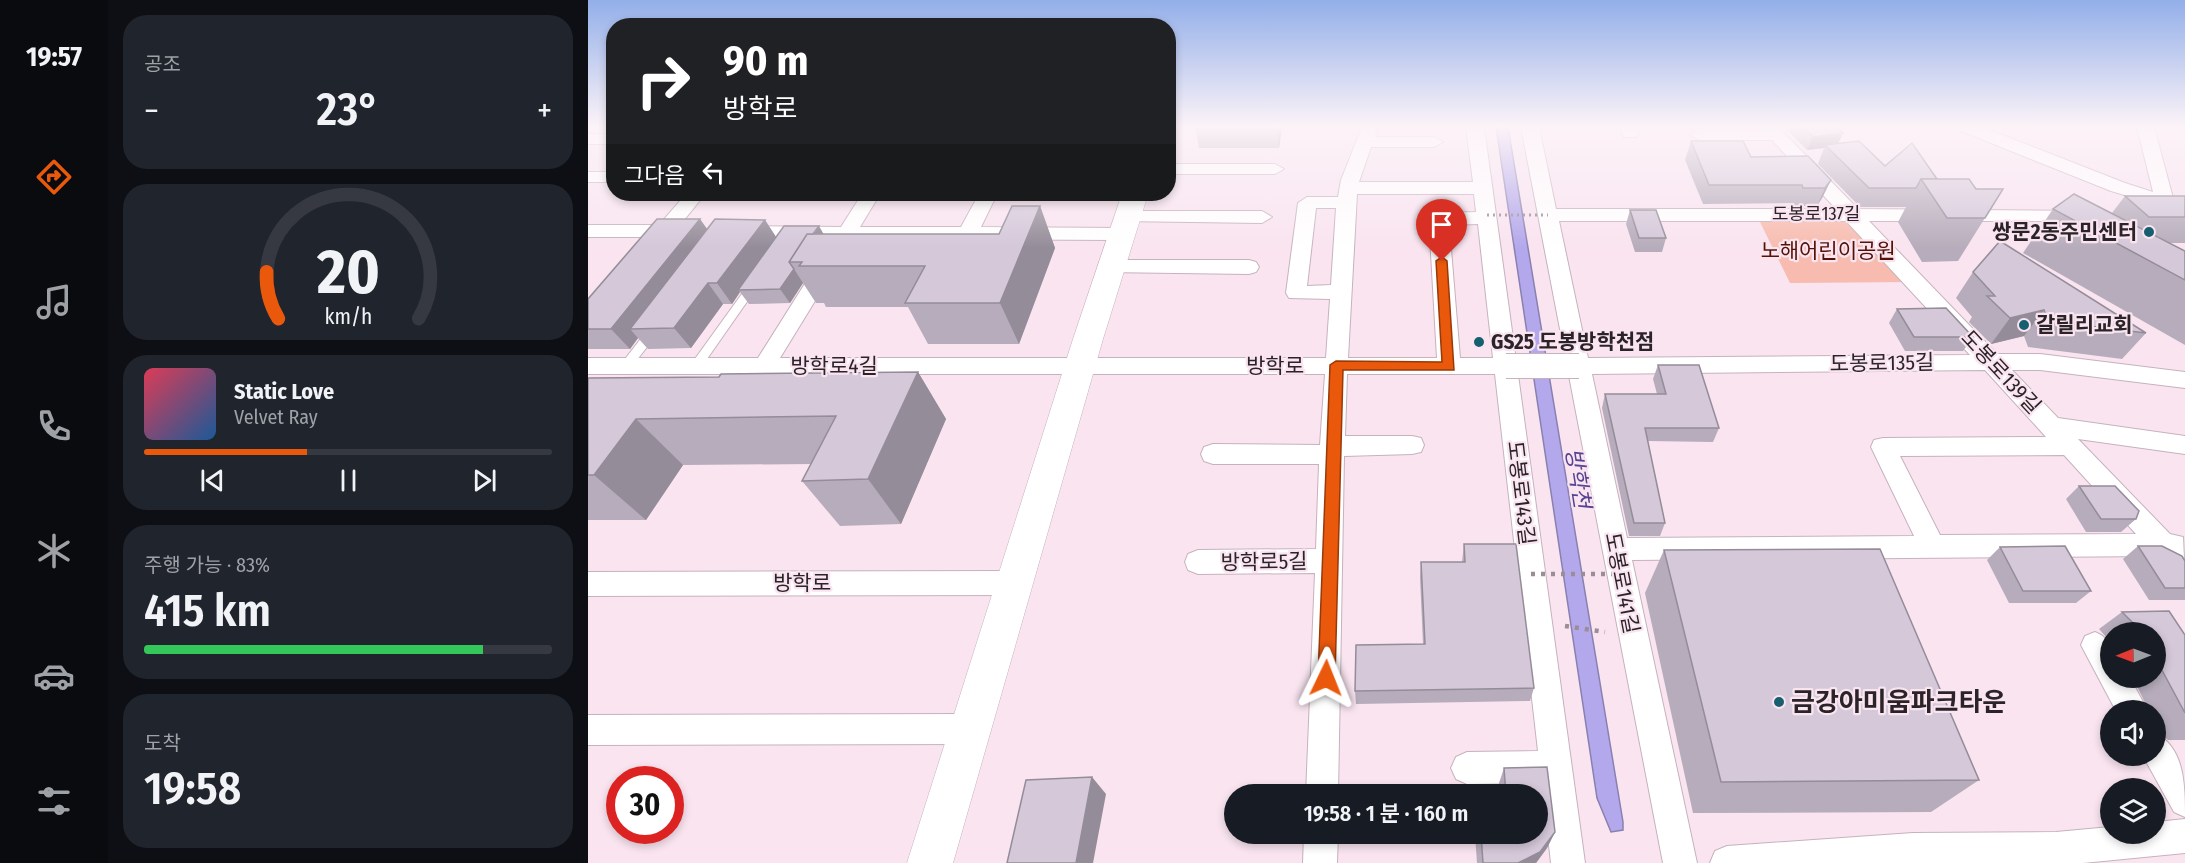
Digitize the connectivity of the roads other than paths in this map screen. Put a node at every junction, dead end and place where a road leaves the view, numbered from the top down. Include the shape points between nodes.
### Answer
1 (1356, 167) edge
2 (1480, 167) edge
3 (1538, 167) edge
4 (1816, 167) edge
5 (2068, 167) edge
6 (2154, 167) edge
7 (1176, 169) edge
8 (1275, 169) dead end
9 (588, 177) edge
10 (606, 177) edge
11 (1483, 188) junction
12 (1347, 195) junction
13 (690, 201) edge
14 (866, 201) edge
15 (984, 201) edge
16 (2185, 207) edge
17 (2162, 208) junction
18 (1852, 214) junction
19 (2185, 214) edge
20 (1548, 215) junction
21 (2138, 215) edge
22 (1262, 217) dead end
23 (1487, 217) junction
24 (2103, 223) edge
25 (1124, 228) edge
26 (588, 231) edge
27 (664, 231) junction
28 (697, 231) edge
29 (718, 231) edge
30 (846, 232) junction
31 (968, 233) junction
32 (641, 258) edge
33 (1249, 267) dead end
34 (757, 280) edge
35 (1341, 292) junction
36 (660, 321) edge
37 (1991, 362) junction
38 (1080, 365) junction
39 (1336, 365) junction
40 (588, 366) edge
41 (626, 366) junction
42 (696, 366) junction
43 (764, 366) junction
44 (1506, 366) junction
45 (1579, 366) junction
46 (1449, 367) junction
47 (2185, 380) edge
48 (2052, 426) junction
49 (1412, 445) dead end
50 (2185, 445) edge
51 (2071, 446) junction
52 (1332, 450) junction
53 (1213, 454) dead end
54 (2175, 545) edge
55 (1933, 548) junction
56 (1330, 561) junction
57 (1198, 562) dead end
58 (1618, 562) junction
59 (2185, 568) edge
60 (1016, 583) junction
61 (589, 585) edge
62 (2095, 645) dead end
63 (2100, 654) edge
64 (971, 729) junction
65 (588, 730) edge
66 (2165, 766) edge
67 (1556, 767) junction
68 (1467, 768) dead end
69 (1322, 784) edge
70 (2185, 801) edge
71 (2185, 836) edge
72 (1321, 844) edge
73 (1677, 849) edge
74 (2059, 856) edge
75 (930, 863) edge
76 (1320, 863) edge
77 (1568, 863) edge
78 (1727, 863) edge

1 - 12 street, 방학로5길
2 - 11 street, 도봉로143길
3 - 20 street, 도봉로141길
4 - 18 street, 도봉로139길
5 - 17 street
6 - 17 street
7 - 8 street
9 - 10 street
11 - 12 street
11 - 23 street, 도봉로143길
12 - 35 street, 방학로5길
12 - 35 street via 1307,202 1296,293
13 - 27 street
14 - 30 street
15 - 31 street
16 - 17 street
17 - 19 street
17 - 21 street
18 - 20 street, 도봉로137길
18 - 24 street, 도봉로137길 via 2084,215
18 - 37 street, 도봉로139길
20 - 45 street, 도봉로141길
22 - 25 street
23 - 44 street, 도봉로143길
23 - 46 street via 1439,219
25 - 31 street
25 - 33 street
25 - 38 main road
26 - 27 street
27 - 28 street
27 - 32 street
29 - 30 street via 788,237
30 - 31 street
30 - 43 street
34 - 42 lane
35 - 39 street, 방학로5길
36 - 41 lane
37 - 45 street, 도봉로135길
37 - 47 street, 도봉로135길 via 2061,364
37 - 48 street, 도봉로139길
38 - 39 street, 방학로
38 - 43 street, 방학로4길 via 877,373
38 - 60 main road
39 - 46 street, 방학로
39 - 52 street, 방학로5길
40 - 41 street, 방학로4길
41 - 42 street, 방학로4길
42 - 43 street, 방학로4길
44 - 45 street, 도봉로135길, bridge
44 - 46 street, 방학로
44 - 67 street, 도봉로143길
45 - 58 street, 도봉로141길
48 - 50 street, 도봉로139길
48 - 51 street, 도봉로139길
49 - 52 street
51 - 54 street, 도봉로139길
51 - 55 street, 도봉로139길 via 1883,447
52 - 53 street
52 - 56 street, 방학로5길
54 - 55 street
54 - 59 street, 도봉로139길
55 - 58 street
56 - 57 street, 방학로5길
56 - 69 street, 방학로5길
58 - 73 street, 도봉로141길
60 - 61 street, 방학로
60 - 64 main road
62 - 63 street
64 - 65 street
64 - 75 main road
66 - 70 street
67 - 68 street
67 - 77 street, 도봉로143길
71 - 74 street
72 - 76 street
74 - 78 street via 1913,850

